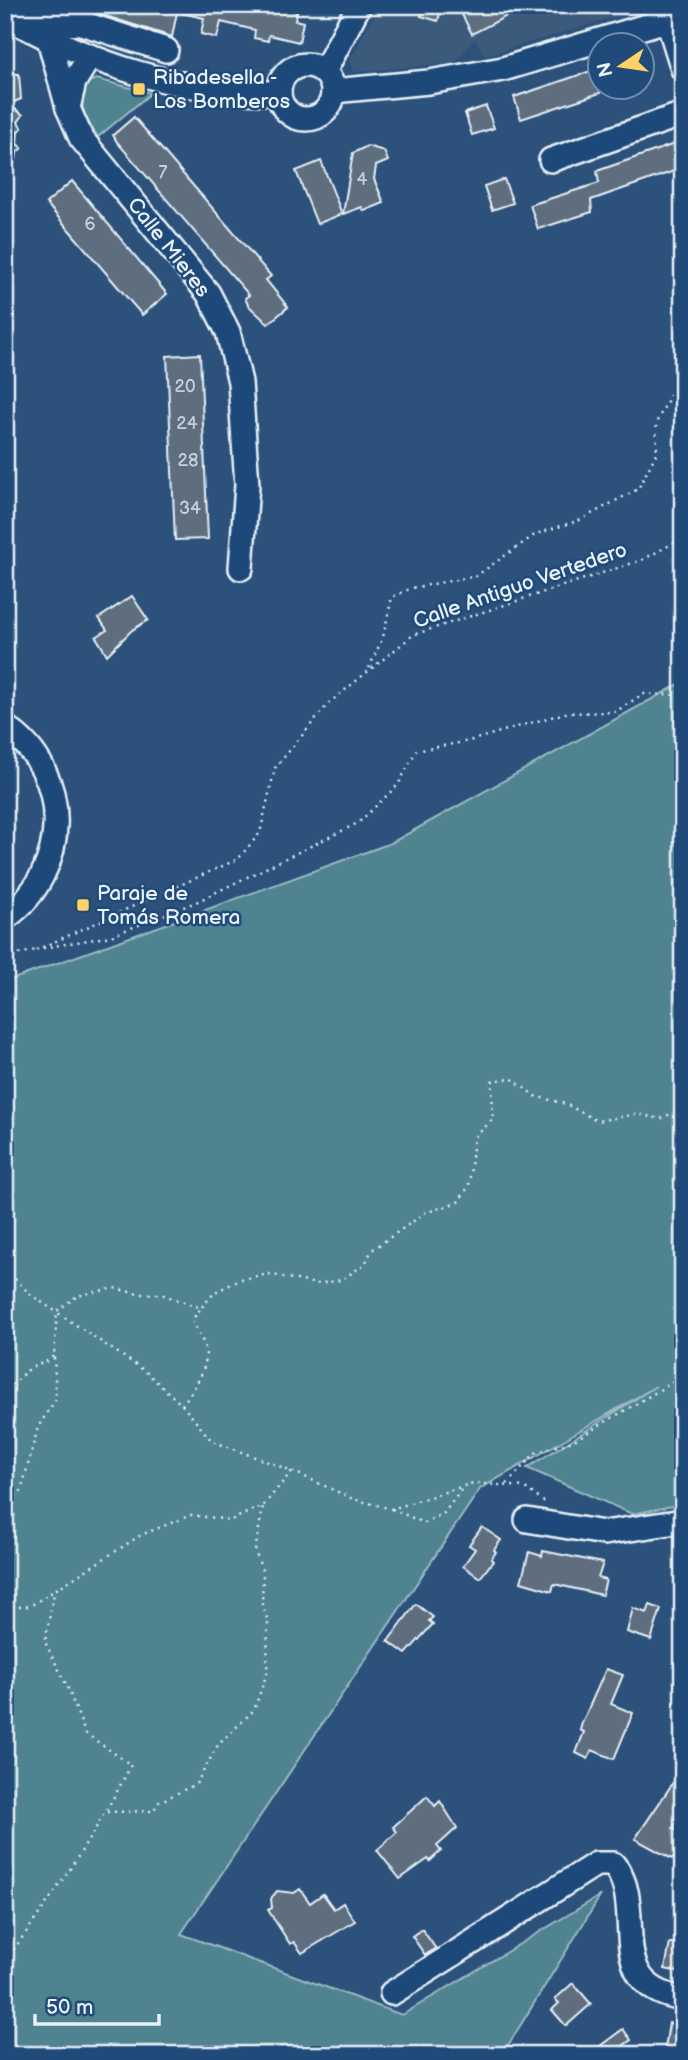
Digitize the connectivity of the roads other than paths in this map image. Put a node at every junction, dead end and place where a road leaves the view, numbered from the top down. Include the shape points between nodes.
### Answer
1 (10, 5) edge
2 (359, 5) edge
3 (72, 13) edge
4 (676, 18) edge
5 (14, 21) edge
6 (49, 39) junction
7 (166, 50) dead end
8 (90, 57) junction
9 (683, 69) edge
10 (329, 81) junction
11 (279, 93) junction
12 (68, 108) junction
13 (683, 114) edge
14 (551, 160) dead end
15 (241, 568) dead end
16 (5, 727) edge
17 (5, 918) edge
18 (527, 1520) dead end
19 (683, 1521) edge
20 (392, 1993) dead end
21 (683, 1999) edge

1 - 5 street
2 - 10 street
3 - 5 street via 65,24 34,13
3 - 7 street
4 - 9 street
4 - 10 street via 503,69 429,82
5 - 6 street
6 - 8 street
6 - 12 street, Calle Mieres
8 - 11 street via 209,91
8 - 12 street via 74,82
10 - 11 street via 305,65 286,74
10 - 11 street via 326,110 307,119 288,112
12 - 15 street, Calle Mieres via 81,138 208,293 228,332 240,382 247,485
13 - 14 street
16 - 17 street via 22,740 44,770 56,811 53,853 37,889
18 - 19 street via 604,1533
20 - 21 street via 596,1864 613,1864 624,1876 635,1967 647,1985

